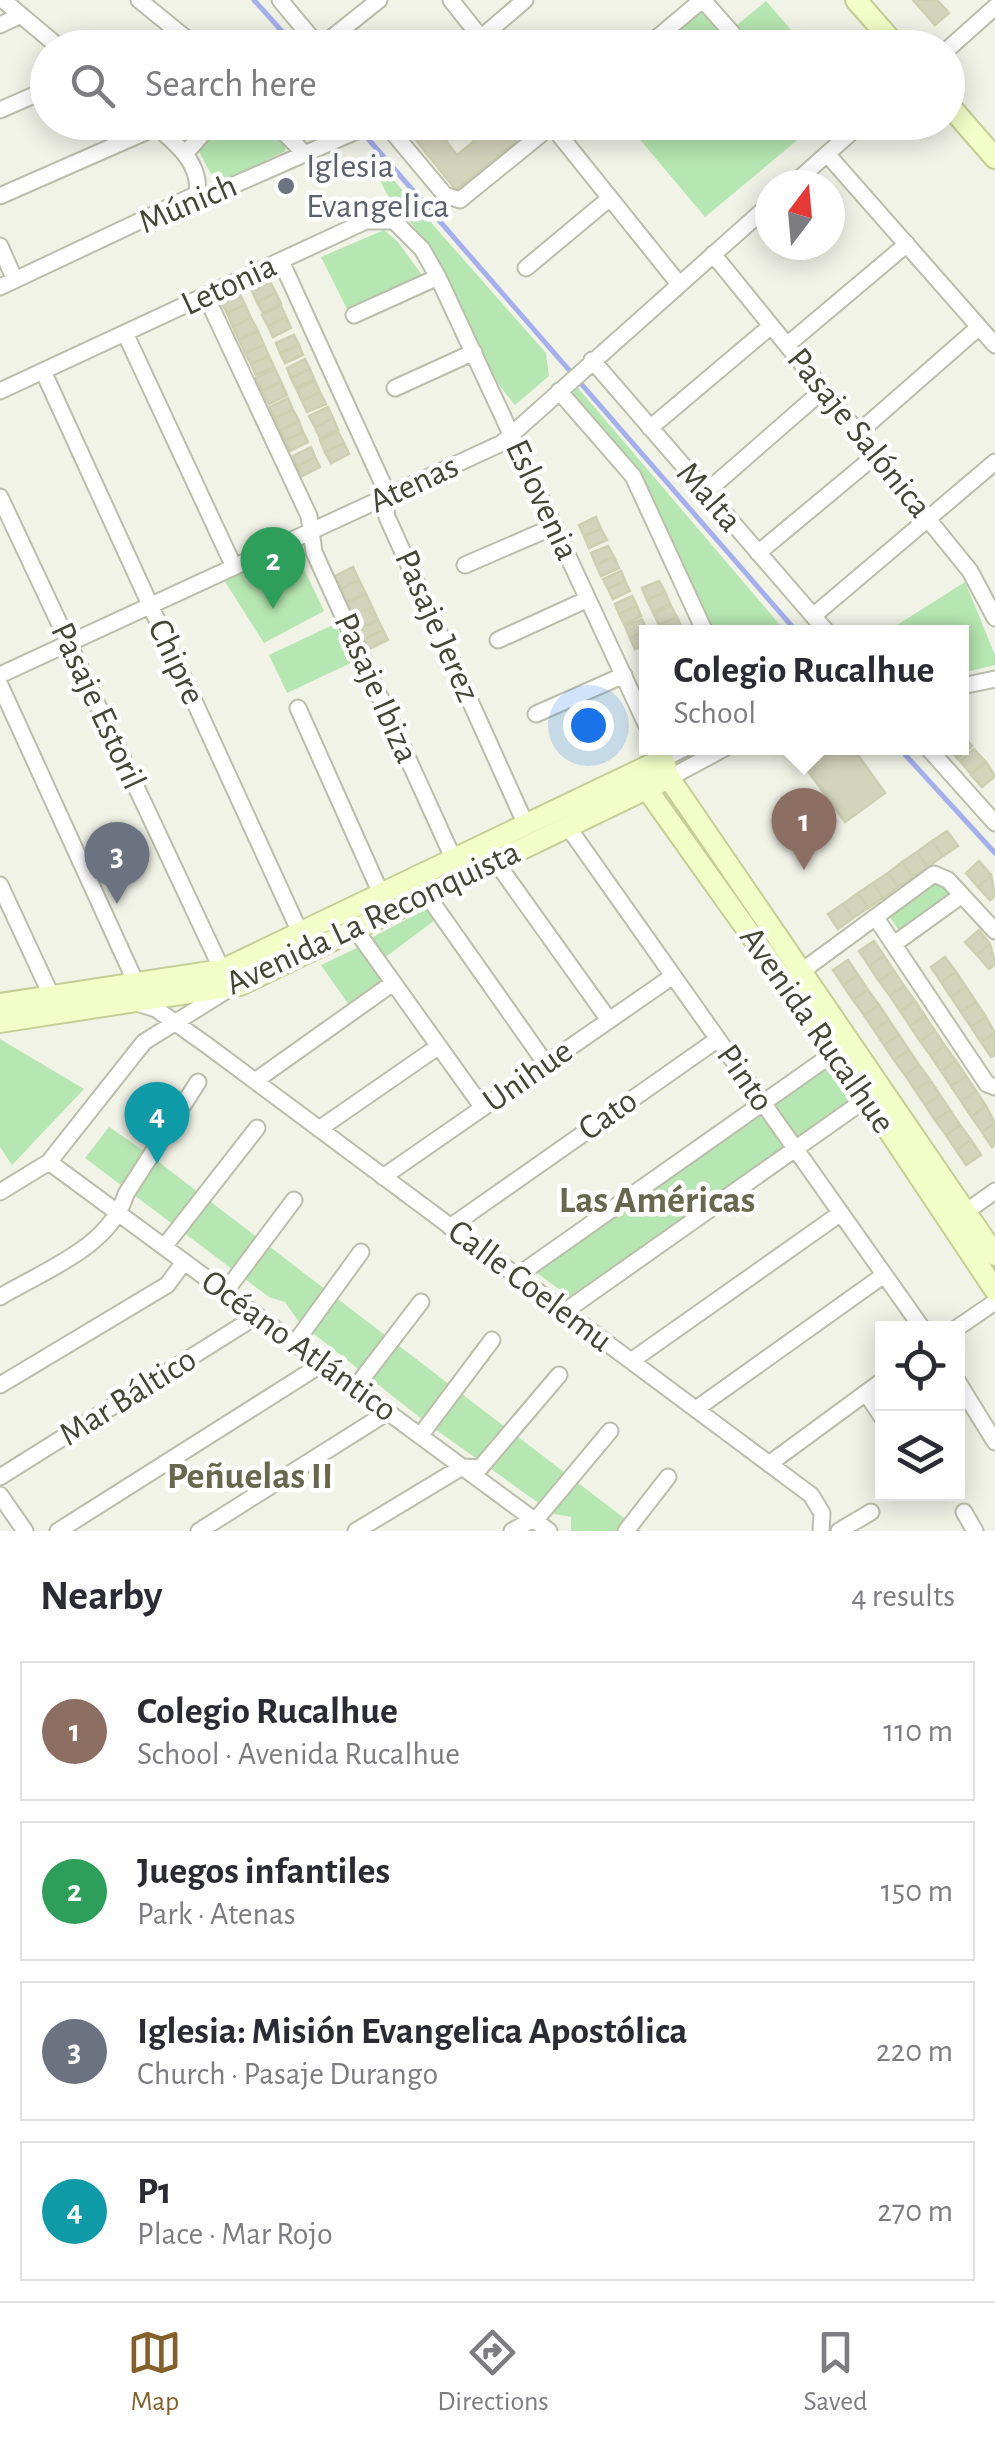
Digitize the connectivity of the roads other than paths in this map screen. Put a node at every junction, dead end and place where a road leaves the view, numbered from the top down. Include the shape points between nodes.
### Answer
1 (4, 0) edge
2 (139, 0) edge
3 (280, 0) edge
4 (378, 0) edge
5 (451, 0) edge
6 (525, 0) edge
7 (702, 0) edge
8 (856, 0) edge
9 (995, 7) edge
10 (21, 15) junction
11 (0, 25) edge
12 (39, 30) edge
13 (176, 30) edge
14 (306, 30) edge
15 (341, 30) edge
16 (471, 30) edge
17 (494, 30) edge
18 (666, 30) edge
19 (729, 30) edge
20 (882, 30) edge
21 (965, 33) edge
22 (30, 97) edge
23 (0, 110) edge
24 (965, 124) edge
25 (121, 140) edge
26 (170, 140) edge
27 (197, 140) edge
28 (291, 140) edge
29 (339, 140) edge
30 (395, 140) edge
31 (533, 140) edge
32 (565, 140) edge
33 (843, 140) edge
34 (304, 153) junction
35 (185, 154) junction
36 (828, 154) junction
37 (995, 158) edge
38 (809, 170) edge
39 (197, 194) junction
40 (0, 196) edge
41 (610, 198) junction
42 (755, 217) edge
43 (907, 244) junction
44 (0, 246) edge
45 (713, 254) junction
46 (281, 261) junction
47 (526, 268) dead end
48 (438, 277) junction
49 (8, 284) edge
50 (679, 284) junction
51 (206, 296) junction
52 (354, 315) dead end
53 (771, 326) junction
54 (979, 327) junction
55 (125, 333) junction
56 (995, 344) edge
57 (787, 345) junction
58 (474, 352) junction
59 (588, 364) junction
60 (42, 372) junction
61 (564, 386) junction
62 (395, 388) dead end
63 (823, 390) junction
64 (0, 391) edge
65 (650, 428) junction
66 (858, 433) junction
67 (513, 436) junction
68 (876, 455) junction
69 (995, 462) edge
70 (705, 493) junction
71 (0, 496) edge
72 (384, 498) junction
73 (928, 519) junction
74 (554, 526) junction
75 (311, 532) junction
76 (758, 553) junction
77 (465, 566) dead end
78 (234, 568) junction
79 (588, 598) junction
80 (991, 599) edge
81 (150, 606) junction
82 (813, 616) junction
83 (995, 618) edge
84 (702, 625) edge
85 (821, 625) edge
86 (498, 640) dead end
87 (69, 643) junction
88 (0, 674) edge
89 (624, 675) junction
90 (995, 680) edge
91 (0, 685) edge
92 (969, 685) edge
93 (298, 708) dead end
94 (639, 708) edge
95 (536, 714) dead end
96 (694, 755) edge
97 (934, 755) edge
98 (663, 762) edge
99 (641, 781) junction
100 (995, 822) edge
101 (526, 825) junction
102 (568, 827) junction
103 (454, 860) junction
104 (496, 862) junction
105 (0, 886) edge
106 (426, 895) junction
107 (962, 895) junction
108 (382, 896) junction
109 (876, 918) junction
110 (355, 929) junction
111 (995, 931) edge
112 (304, 942) junction
113 (894, 944) junction
114 (802, 971) junction
115 (673, 976) junction
116 (226, 979) junction
117 (393, 982) junction
118 (137, 994) junction
119 (52, 997) junction
120 (0, 1004) edge
121 (204, 1007) junction
122 (609, 1020) junction
123 (0, 1022) edge
124 (171, 1022) junction
125 (718, 1039) junction
126 (439, 1046) junction
127 (843, 1047) junction
128 (216, 1053) junction
129 (546, 1064) junction
130 (198, 1082) dead end
131 (255, 1082) junction
132 (995, 1086) edge
133 (875, 1093) junction
134 (763, 1103) junction
135 (483, 1108) junction
136 (257, 1128) dead end
137 (318, 1129) junction
138 (796, 1149) junction
139 (49, 1162) junction
140 (384, 1177) junction
141 (0, 1192) edge
142 (995, 1192) edge
143 (294, 1200) dead end
144 (967, 1211) junction
145 (840, 1212) junction
146 (120, 1214) junction
147 (450, 1226) junction
148 (164, 1247) junction
149 (361, 1252) dead end
150 (995, 1255) edge
151 (184, 1262) junction
152 (884, 1275) junction
153 (517, 1276) junction
154 (995, 1290) edge
155 (224, 1292) junction
156 (0, 1297) edge
157 (420, 1302) dead end
158 (995, 1302) edge
159 (252, 1312) junction
160 (564, 1312) junction
161 (917, 1321) edge
162 (965, 1323) edge
163 (492, 1340) dead end
164 (295, 1343) junction
165 (631, 1361) junction
166 (322, 1364) junction
167 (559, 1375) dead end
168 (0, 1385) edge
169 (875, 1386) edge
170 (356, 1388) junction
171 (866, 1393) junction
172 (965, 1393) edge
173 (696, 1409) junction
174 (878, 1411) edge
175 (388, 1412) junction
176 (610, 1430) dead end
177 (420, 1436) junction
178 (995, 1442) edge
179 (770, 1464) junction
180 (462, 1466) junction
181 (0, 1477) edge
182 (668, 1477) dead end
183 (0, 1495) edge
184 (871, 1512) dead end
185 (964, 1512) dead end
186 (532, 1518) junction
187 (25, 1531) edge
188 (58, 1531) edge
189 (199, 1531) edge
190 (356, 1531) edge
191 (512, 1531) edge
192 (549, 1531) edge
193 (626, 1531) edge
194 (820, 1531) edge
195 (838, 1531) edge
196 (975, 1531) edge

1 - 10 street
2 - 13 street
3 - 14 street
4 - 15 street
5 - 16 street
6 - 17 street
7 - 18 street
7 - 19 street
8 - 20 street
9 - 21 street
10 - 11 street
10 - 12 street
22 - 23 street
24 - 37 street
25 - 40 street
26 - 35 street
27 - 35 street
28 - 34 street
29 - 34 street, Múnich
30 - 31 street via 446,195 465,199
32 - 41 street
33 - 36 street
34 - 39 street, Múnich via 211,195
35 - 39 street via 198,179
36 - 38 street
36 - 43 street
39 - 49 street, Múnich
41 - 47 street
41 - 50 street
42 - 45 street, Atenas
43 - 54 street
43 - 57 street
44 - 49 street
45 - 50 street, Atenas
45 - 53 street, Pasaje Salónica
46 - 48 street, Letonia via 366,220 386,218 415,240
46 - 51 street, Letonia
46 - 72 street, Pasaje Jerez
48 - 52 street
48 - 58 street, Eslovenia
50 - 59 street, Atenas
51 - 55 street, Letonia
51 - 75 street, Pasaje Ibiza
53 - 57 street, Pasaje Salónica
53 - 65 street
54 - 56 street
54 - 66 street
55 - 60 street, Letonia
55 - 78 street
57 - 63 street, Pasaje Salónica
58 - 62 street
58 - 67 street, Eslovenia
59 - 61 street, Atenas
59 - 65 street, Malta
60 - 64 street, Letonia
60 - 81 street, Chipre
61 - 67 street, Atenas
61 - 84 street via 633,476
63 - 66 street, Pasaje Salónica
63 - 70 street
65 - 70 street, Malta
66 - 68 street, Pasaje Salónica
67 - 72 street, Atenas
67 - 74 street, Eslovenia
68 - 73 street, Pasaje Salónica
68 - 76 street
69 - 73 street
70 - 76 street, Malta
71 - 87 street, Pasaje Estoril
72 - 75 street, Atenas
72 - 101 street, Pasaje Jerez
73 - 80 street, Pasaje Salónica
73 - 82 street
74 - 77 street
74 - 79 street, Eslovenia
75 - 78 street, Atenas
75 - 103 street, Pasaje Ibiza via 314,552
76 - 82 street, Malta
78 - 81 street, Atenas
79 - 86 street
79 - 89 street, Eslovenia
80 - 83 street, Pasaje Salónica
81 - 87 street, Atenas
81 - 112 street, Chipre
82 - 85 street, Malta
87 - 88 street, Atenas
87 - 116 street, Pasaje Estoril
89 - 94 street, Eslovenia
89 - 95 street
90 - 92 street
91 - 118 street
93 - 108 street
96 - 98 street, Avenida La Reconquista
97 - 100 street
98 - 99 street, Avenida La Reconquista
98 - 114 street, Avenida Rucalhue
99 - 101 street, Avenida La Reconquista
99 - 102 street, Avenida La Reconquista
99 - 127 street, Avenida Rucalhue
101 - 103 street, Avenida La Reconquista
102 - 104 street, Avenida La Reconquista
102 - 115 street, Pinto
103 - 108 street, Avenida La Reconquista
104 - 106 street, Avenida La Reconquista
104 - 122 street
105 - 119 street
106 - 110 street, Avenida La Reconquista
106 - 129 street
107 - 109 street via 934,874
107 - 111 street
107 - 113 street
108 - 112 street, Avenida La Reconquista
109 - 113 street
109 - 114 street
110 - 112 street, Avenida La Reconquista
110 - 117 street
112 - 116 street, Avenida La Reconquista
113 - 132 street via 987,1084
114 - 127 street, Avenida Rucalhue
115 - 122 street, Unihue
115 - 125 street, Pinto
116 - 118 street, Avenida La Reconquista
116 - 121 street
117 - 126 street
117 - 131 street
118 - 119 street, Avenida La Reconquista
118 - 123 street, Avenida La Reconquista
118 - 124 street, Calle Coelemu
119 - 120 street, Avenida La Reconquista
121 - 124 street
121 - 128 street via 202,1029
122 - 129 street, Unihue
124 - 128 street, Calle Coelemu
124 - 139 street via 144,1042
125 - 134 street, Pinto
125 - 147 street, Cato
126 - 135 street
126 - 137 street
127 - 133 street, Avenida Rucalhue
127 - 134 street
128 - 131 street, Calle Coelemu
129 - 135 street, Unihue
130 - 146 street via 126,1194
131 - 137 street, Calle Coelemu
133 - 138 street
133 - 144 street, Avenida Rucalhue
133 - 154 street, Avenida Rucalhue
134 - 138 street, Pinto
134 - 153 street
135 - 140 street, Unihue
136 - 148 street
137 - 140 street, Calle Coelemu
138 - 145 street, Pinto
138 - 160 street
139 - 141 street
139 - 146 street, Océano Atlántico
140 - 147 street, Calle Coelemu
142 - 144 street
143 - 155 street
144 - 150 street, Avenida Rucalhue
145 - 152 street, Pinto
145 - 165 street
146 - 148 street, Océano Atlántico
146 - 156 street via 102,1236
147 - 153 street, Calle Coelemu
148 - 151 street, Océano Atlántico
149 - 164 street
151 - 155 street, Océano Atlántico
151 - 168 street via 168,1285
152 - 161 street, Pinto
152 - 173 street
153 - 160 street, Calle Coelemu
155 - 159 street, Océano Atlántico
157 - 170 street
158 - 162 street
159 - 164 street, Océano Atlántico
159 - 181 street, Mar Báltico via 244,1324
160 - 165 street, Calle Coelemu
163 - 177 street
164 - 166 street, Océano Atlántico
165 - 173 street, Calle Coelemu
166 - 170 street, Océano Atlántico
166 - 188 street
167 - 180 street via 485,1465
169 - 171 street
170 - 175 street, Océano Atlántico
171 - 174 street
171 - 179 street
172 - 178 street
173 - 179 street, Calle Coelemu
175 - 177 street, Océano Atlántico
175 - 189 street
176 - 186 street
177 - 180 street, Océano Atlántico
179 - 194 street, Calle Coelemu via 816,1500
180 - 186 street, Océano Atlántico
180 - 190 street
182 - 193 street
183 - 187 street
184 - 195 street
185 - 196 street
186 - 191 street
186 - 192 street, Océano Atlántico

